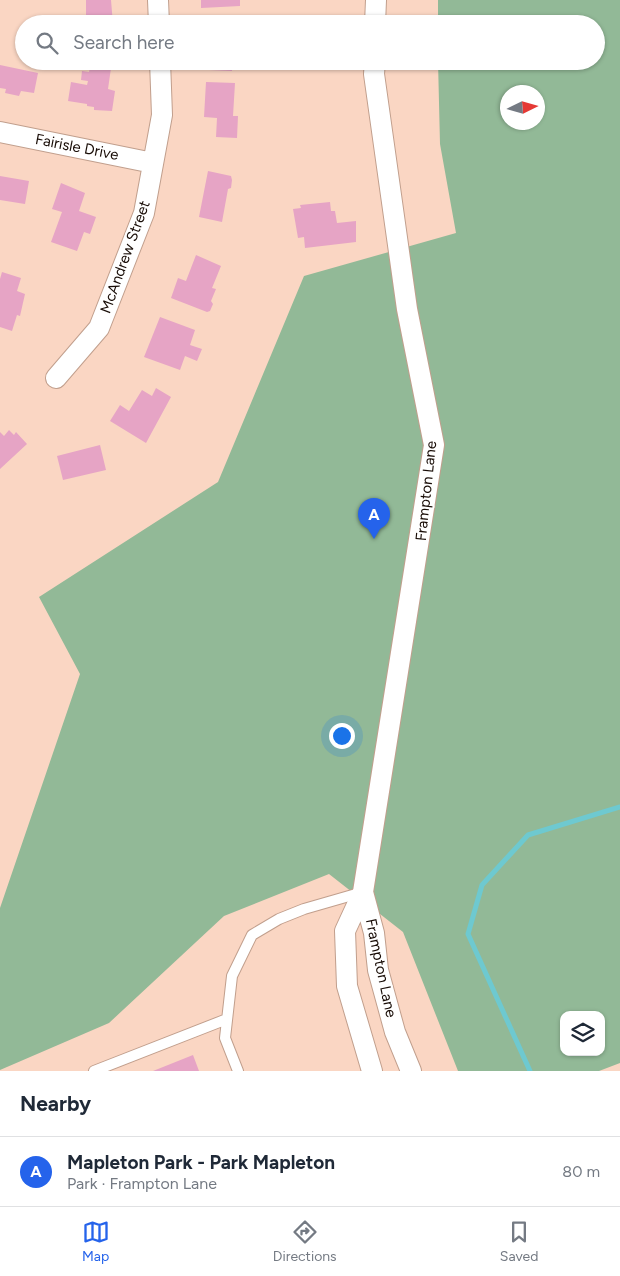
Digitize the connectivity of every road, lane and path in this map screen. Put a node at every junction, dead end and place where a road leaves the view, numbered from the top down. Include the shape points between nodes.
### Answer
1 (158, 0) edge
2 (376, 0) edge
3 (158, 15) edge
4 (375, 15) edge
5 (160, 70) edge
6 (374, 70) edge
7 (0, 132) edge
8 (154, 163) junction
9 (56, 378) dead end
10 (364, 892) junction
11 (227, 1020) junction
12 (94, 1071) edge
13 (238, 1071) edge
14 (372, 1071) edge
15 (411, 1071) edge

1 - 3 street
2 - 4 street
5 - 8 street, McAndrew Street via 162,115
6 - 10 street, Frampton Lane via 407,309 434,445
7 - 8 street, Fairisle Drive
8 - 9 street, McAndrew Street via 144,213 99,328
10 - 11 lane via 304,909 252,935 232,976
10 - 14 street, Frampton Lane via 345,931 347,986
10 - 15 street, Frampton Lane via 374,933 378,970 395,1032
11 - 12 lane
11 - 13 lane via 225,1038

